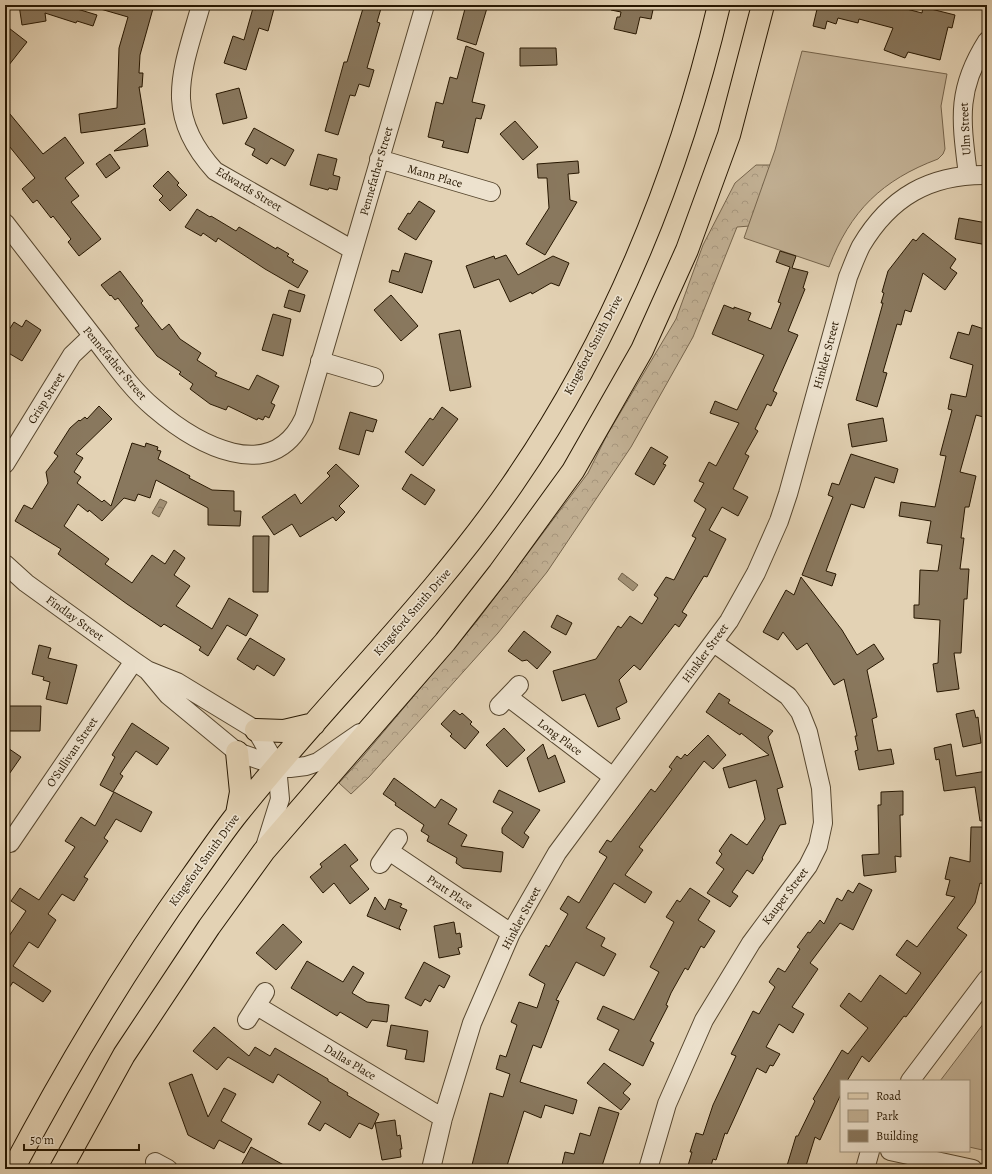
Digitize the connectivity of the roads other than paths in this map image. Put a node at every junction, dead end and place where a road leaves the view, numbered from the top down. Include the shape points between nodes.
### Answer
1 (201, 5) edge
2 (425, 5) edge
3 (719, 5) edge
4 (763, 5) edge
5 (987, 41) edge
6 (379, 159) junction
7 (968, 174) junction
8 (987, 175) edge
9 (490, 192) dead end
10 (5, 224) edge
11 (353, 250) junction
12 (92, 336) junction
13 (320, 361) junction
14 (374, 377) dead end
15 (5, 464) edge
16 (5, 564) edge
17 (714, 643) junction
18 (141, 665) junction
19 (509, 696) dead end
20 (314, 724) junction
21 (372, 724) junction
22 (256, 730) junction
23 (236, 752) junction
24 (277, 766) junction
25 (612, 777) junction
26 (237, 814) junction
27 (7, 845) edge
28 (264, 851) junction
29 (389, 851) dead end
30 (511, 933) junction
31 (987, 979) edge
32 (256, 1006) dead end
33 (911, 1080) edge
34 (443, 1118) junction
35 (870, 1152) edge
36 (895, 1152) edge
37 (13, 1169) edge
38 (61, 1169) edge
39 (431, 1169) edge
40 (648, 1169) edge
41 (865, 1169) edge
42 (973, 1169) edge

1 - 11 street, Edwards Street via 182,73 182,110 194,144 215,171
2 - 6 street, Pennefather Street
3 - 20 main road, Kingsford Smith Drive via 696,96 648,231 610,318 544,436 482,528 418,608
4 - 21 main road via 730,135 687,250 642,350 573,471 445,642
5 - 7 street, Ulm Street via 968,74 963,98
6 - 9 street, Mann Place
6 - 11 street, Pennefather Street
7 - 8 street, Hinkler Street
7 - 17 street, Hinkler Street via 927,184 902,199 879,220 861,247 848,277 779,521 756,573
10 - 12 street, Pennefather Street
11 - 13 street, Pennefather Street
12 - 13 street, Pennefather Street via 153,408 183,430 216,447 247,456 272,452 288,442 300,427
12 - 15 street, Crisp Street via 72,355
13 - 14 street
16 - 18 street, Findlay Street via 26,583
17 - 25 street, Hinkler Street
17 - 40 street, Kauper Street via 788,696 800,712 808,732 821,788 823,823 818,846 808,866 751,943 704,1020 667,1104
18 - 22 street, Findlay Street via 177,682
18 - 23 street, Findlay Street via 168,695
18 - 27 street, O'Sullivan Street
19 - 25 street, Long Place
20 - 22 main road via 284,731
20 - 24 main road, Kingsford Smith Drive
21 - 24 street, Findlay Street via 318,762 290,768
21 - 28 main road
22 - 24 street, Findlay Street
23 - 24 street, Findlay Street
23 - 26 main road via 241,792
24 - 26 main road, Kingsford Smith Drive
24 - 28 street, Findlay Street via 280,799
25 - 30 street, Hinkler Street via 557,853
26 - 37 main road, Kingsford Smith Drive via 143,947 107,1004 67,1070
28 - 38 main road via 209,927 124,1055
29 - 30 street, Pratt Place
30 - 34 street, Hinkler Street via 472,1023
31 - 33 street
32 - 34 street, Dallas Place
34 - 39 street, Hinkler Street
35 - 41 street
36 - 42 street

